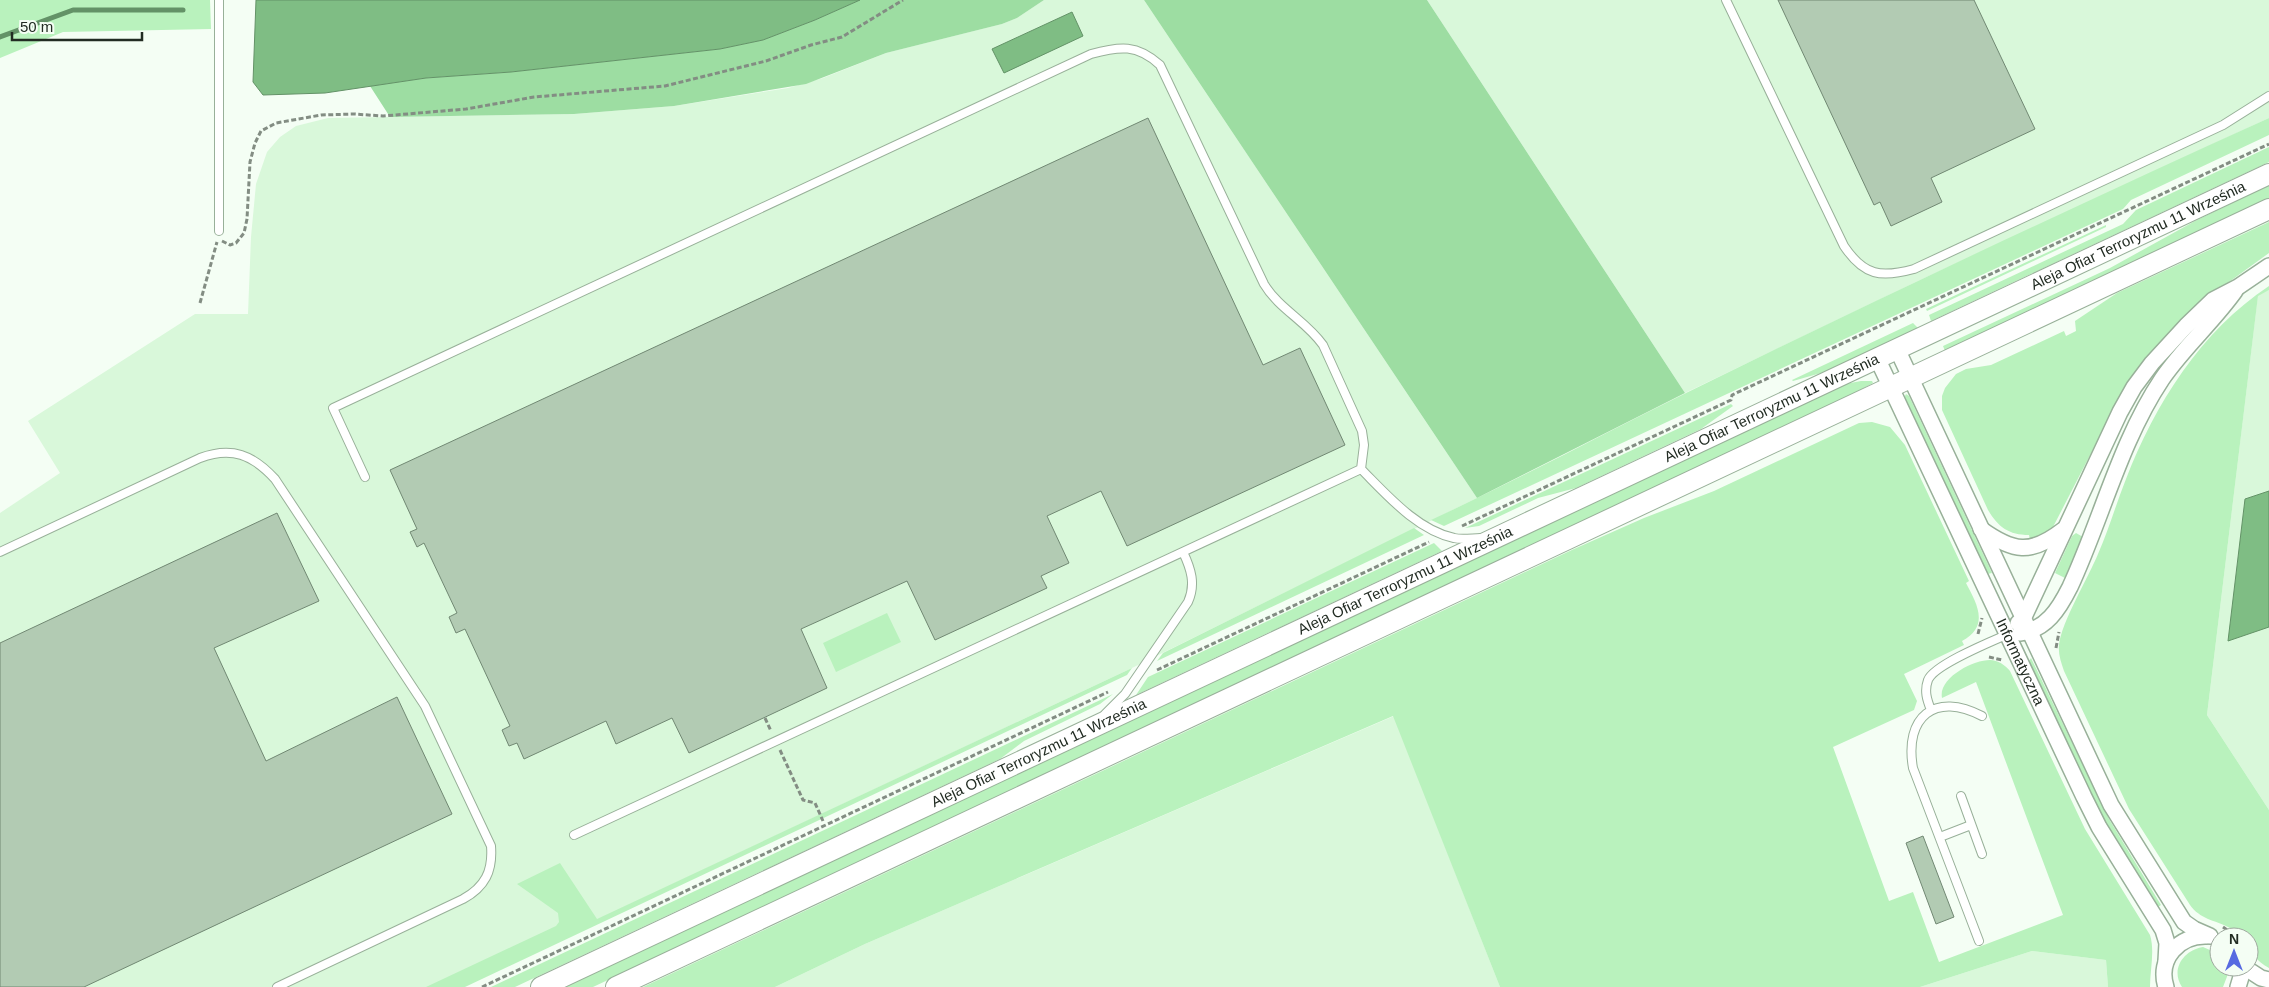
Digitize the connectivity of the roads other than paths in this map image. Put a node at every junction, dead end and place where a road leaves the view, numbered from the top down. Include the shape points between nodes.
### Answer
1 (219, 0) edge
2 (1726, 0) edge
3 (2269, 96) edge
4 (2269, 174) edge
5 (2269, 209) edge
6 (219, 231) road end
7 (2269, 266) edge
8 (2238, 287) junction
9 (1897, 349) junction
10 (1877, 358) junction
11 (1910, 378) junction
12 (1890, 387) junction
13 (1362, 470) junction
14 (365, 477) dead end
15 (1980, 528) junction
16 (2064, 530) junction
17 (1496, 538) junction
18 (0, 552) edge
19 (1183, 552) junction
20 (2026, 625) junction
21 (2006, 635) junction
22 (1931, 710) junction
23 (1982, 716) dead end
24 (1090, 729) junction
25 (1961, 796) dead end
26 (1971, 825) junction
27 (574, 835) dead end
28 (1940, 837) junction
29 (1982, 854) dead end
30 (2209, 932) edge
31 (2209, 935) edge
32 (1979, 941) dead end
33 (2166, 961) junction
34 (2165, 986) edge
35 (277, 987) edge
36 (541, 987) edge
37 (616, 987) edge

1 - 6 lane
2 - 3 lane via 1844,246 1855,262 1879,274 1914,269 2223,125
4 - 9 street, Aleja Ofiar Terroryzmu 11 Września
5 - 11 street, Aleja Ofiar Terroryzmu 11 Września
7 - 8 street
8 - 16 street via 2214,300 2186,326 2134,387
8 - 20 street via 2162,378 2118,465 2092,539 2060,606 2049,620
9 - 10 street, Aleja Ofiar Terroryzmu 11 Września
9 - 11 street, Informatyczna
10 - 12 street, Informatyczna
10 - 17 street, Aleja Ofiar Terroryzmu 11 Września
11 - 12 street, Aleja Ofiar Terroryzmu 11 Września
11 - 15 street, Informatyczna
12 - 21 street, Informatyczna
12 - 37 street, Aleja Ofiar Terroryzmu 11 Września
13 - 14 lane via 1362,431 1323,345 1314,333 1272,297 1264,284 1160,65 1135,49 1120,48 1091,54 333,408
13 - 17 lane via 1422,524 1455,539
13 - 19 lane
15 - 16 street via 2006,545 2023,548 2045,543
15 - 20 street, Informatyczna
16 - 20 street
17 - 24 street, Aleja Ofiar Terroryzmu 11 Września
18 - 35 lane via 200,458 227,452 241,455 260,464 275,479 425,706 491,846 487,877 474,893 463,899
19 - 24 lane via 1192,578 1188,602 1125,694
19 - 27 lane
20 - 21 street
20 - 30 street, Informatyczna via 2111,806 2184,922 2194,929
21 - 22 lane via 1942,665 1928,679 1926,696
21 - 33 street, Informatyczna via 2099,828 2163,930 2167,943
22 - 23 lane via 1948,706 1967,708
22 - 28 lane via 1919,721 1910,751
24 - 36 street, Aleja Ofiar Terroryzmu 11 Września
25 - 26 lane
26 - 28 lane
26 - 29 lane
28 - 32 lane
31 - 33 street via 2186,939 2175,946
33 - 34 street, Informatyczna

